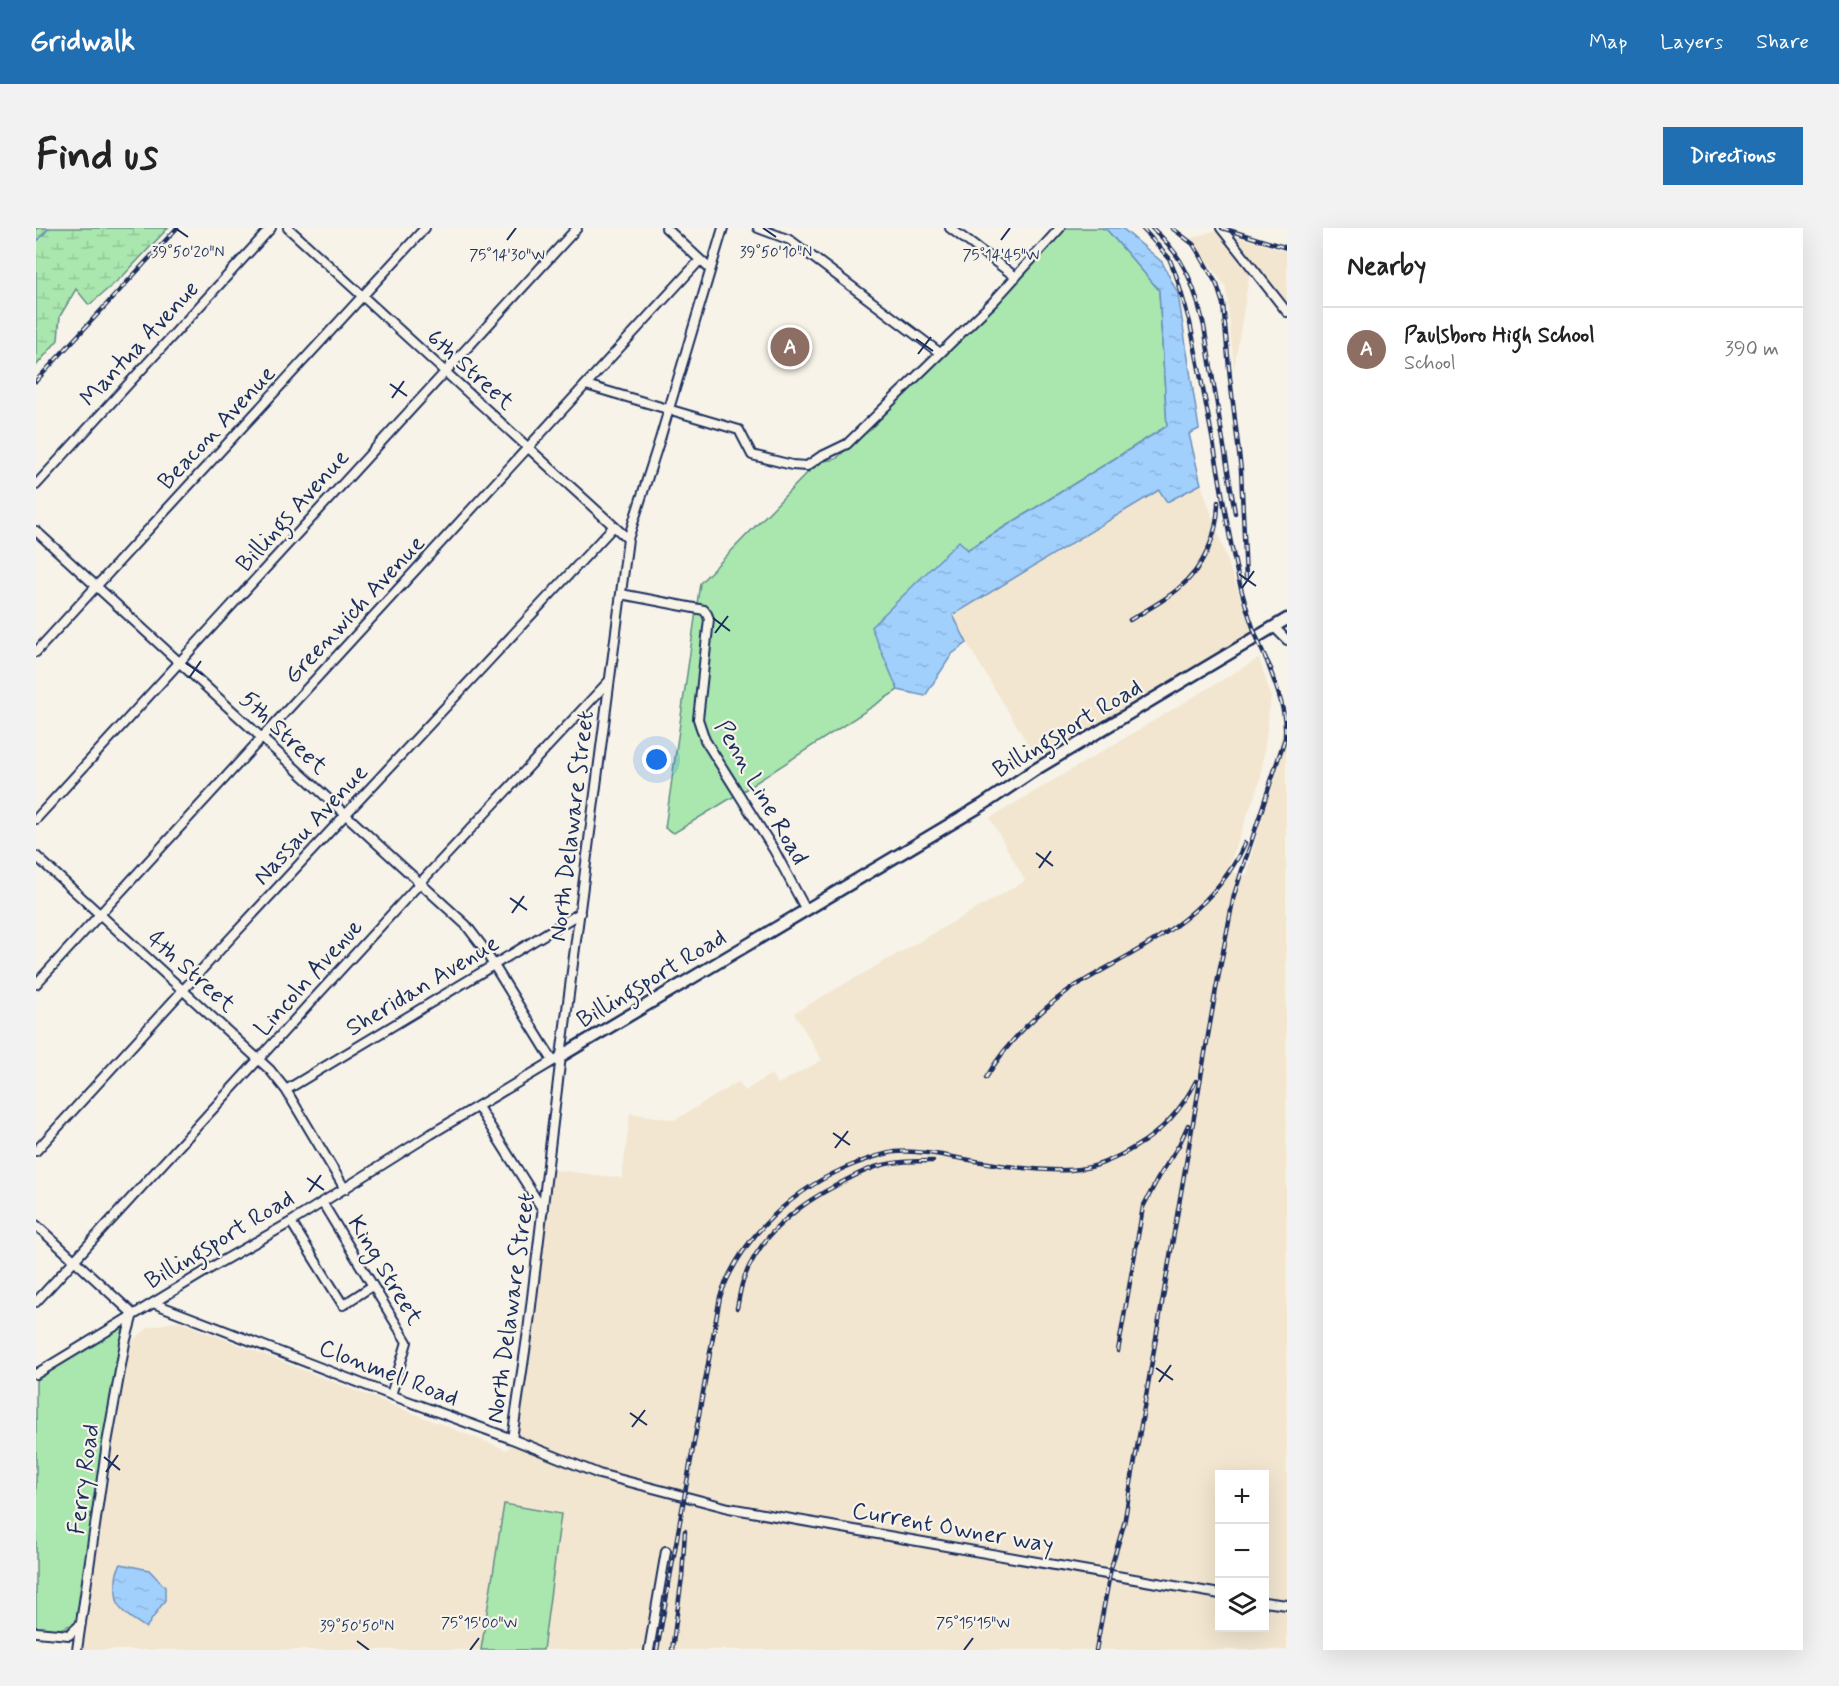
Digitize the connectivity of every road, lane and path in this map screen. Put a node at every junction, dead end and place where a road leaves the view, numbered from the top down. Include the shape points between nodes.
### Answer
1 (271, 228) edge
2 (288, 228) edge
3 (425, 228) edge
4 (577, 228) edge
5 (666, 228) edge
6 (723, 228) edge
7 (758, 228) edge
8 (950, 228) edge
9 (1060, 228) edge
10 (1221, 228) edge
11 (700, 260) junction
12 (711, 270) junction
13 (1016, 277) junction
14 (363, 296) junction
15 (1287, 312) edge
16 (940, 353) junction
17 (445, 372) junction
18 (586, 385) junction
19 (669, 409) junction
20 (528, 447) junction
21 (36, 484) edge
22 (614, 526) junction
23 (36, 531) edge
24 (628, 539) junction
25 (96, 587) junction
26 (621, 594) junction
27 (1287, 619) edge
28 (1274, 627) junction
29 (1287, 640) edge
30 (36, 652) edge
31 (180, 663) junction
32 (609, 680) junction
33 (262, 738) junction
34 (345, 815) junction
35 (36, 819) edge
36 (36, 856) edge
37 (420, 883) junction
38 (806, 910) junction
39 (580, 913) junction
40 (100, 914) junction
41 (493, 964) junction
42 (36, 984) edge
43 (183, 990) junction
44 (259, 1059) junction
45 (557, 1059) junction
46 (286, 1090) junction
47 (478, 1107) junction
48 (36, 1150) edge
49 (345, 1189) junction
50 (322, 1202) junction
51 (543, 1210) junction
52 (291, 1222) junction
53 (36, 1225) edge
54 (74, 1261) junction
55 (372, 1286) junction
56 (36, 1302) edge
57 (153, 1303) junction
58 (133, 1314) junction
59 (36, 1374) edge
60 (391, 1395) junction
61 (512, 1439) junction
62 (680, 1496) joint
63 (666, 1551) dead end
64 (1215, 1593) edge
65 (1269, 1603) edge
66 (1287, 1605) edge
67 (81, 1624) junction
68 (36, 1632) edge
69 (77, 1650) edge
70 (649, 1650) edge

1 - 21 street, Mantua Avenue
2 - 14 street, 6th Street
3 - 14 street, Beacon Avenue
4 - 17 street, Billings Avenue
5 - 11 street
6 - 12 street, North Delaware Street
7 - 16 street via 790,240
8 - 13 street
9 - 13 street
10 - 15 street
11 - 12 street
11 - 18 street, Greenwich Avenue
12 - 19 street, North Delaware Street
13 - 16 street
14 - 17 street, 6th Street
14 - 25 street, Beacon Avenue
16 - 19 street via 847,444 807,466 752,455 739,430
17 - 20 street, 6th Street
17 - 31 street, Billings Avenue
18 - 19 street
18 - 20 street, Greenwich Avenue
19 - 24 street, North Delaware Street
20 - 22 street, 6th Street
20 - 33 street, Greenwich Avenue
22 - 24 street, 6th Street
22 - 34 street, Nassau Avenue
23 - 25 street, 5th Street
24 - 26 street, North Delaware Street
25 - 30 street, Beacon Avenue
25 - 31 street, 5th Street
26 - 32 street, North Delaware Street
26 - 38 street, Penn Line Road via 704,610 707,614 698,719 705,740
27 - 28 street, Billingsport Road
28 - 29 street
28 - 38 street, Billingsport Road
31 - 33 street, 5th Street
31 - 35 street, Billings Avenue
32 - 37 street, Lincoln Avenue
32 - 39 street, North Delaware Street
33 - 34 street, 5th Street
33 - 40 street, Greenwich Avenue
34 - 37 street, 5th Street
34 - 43 street, Nassau Avenue
36 - 40 street, 4th Street
37 - 41 street, 5th Street via 466,925
37 - 44 street, Lincoln Avenue
38 - 45 street, Billingsport Road
39 - 41 street, Sheridan Avenue
39 - 45 street, North Delaware Street
40 - 42 street, Greenwich Avenue
40 - 43 street, 4th Street
41 - 45 street, 5th Street
41 - 46 street, Sheridan Avenue
43 - 44 street, 4th Street
43 - 48 street, Nassau Avenue
44 - 46 street, 4th Street
44 - 54 street, Lincoln Avenue
45 - 47 street, Billingsport Road
45 - 51 street, North Delaware Street
46 - 49 street, 4th Street
47 - 49 street, Billingsport Road
47 - 51 street
49 - 50 street, Billingsport Road
50 - 52 street, Billingsport Road
50 - 55 street, King Street
51 - 61 street, North Delaware Street
52 - 55 street via 343,1305
52 - 57 street, Billingsport Road
53 - 54 street
54 - 56 street, Lincoln Avenue
54 - 58 street
55 - 60 street, King Street via 407,1342
57 - 58 street, Billingsport Road
57 - 60 street, Clonmell Road
58 - 59 street, Billingsport Road
58 - 67 street, Ferry Road via 107,1443
60 - 61 street, Clonmell Road
61 - 62 street, Clonmell Road via 599,1474
62 - 64 street, Current Owner way via 729,1508
63 - 70 street
65 - 66 street
67 - 68 street via 69,1635
67 - 69 street, Ferry Road

